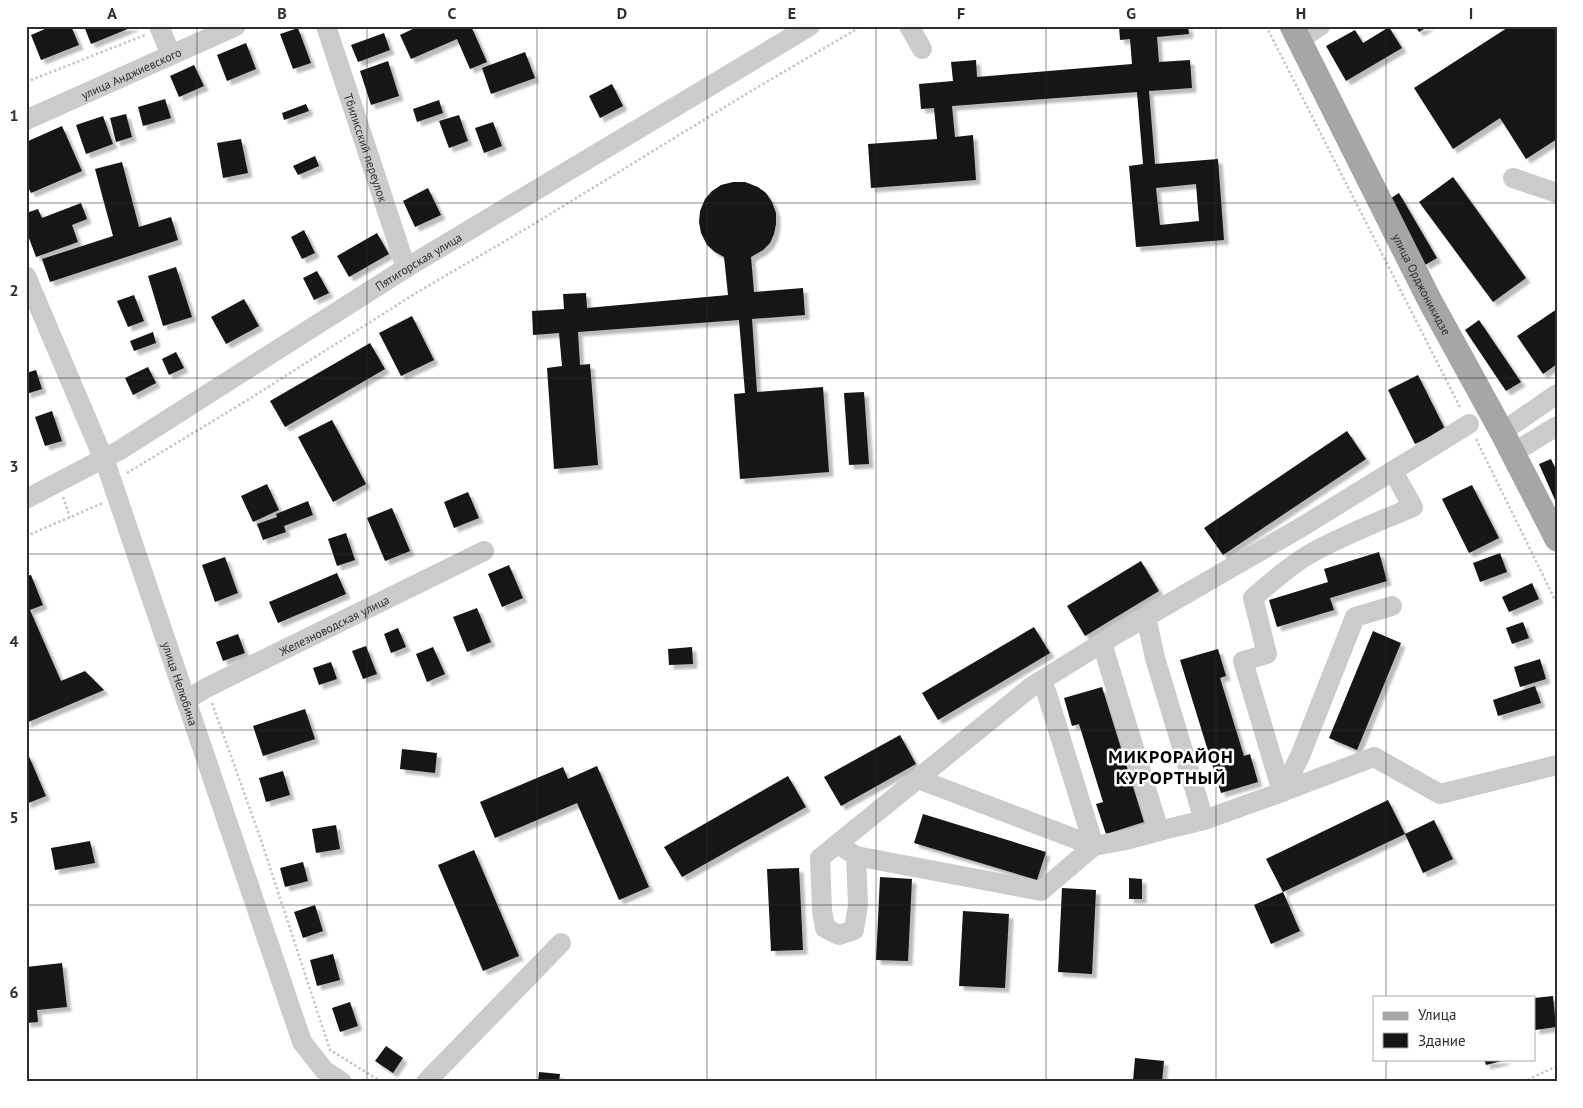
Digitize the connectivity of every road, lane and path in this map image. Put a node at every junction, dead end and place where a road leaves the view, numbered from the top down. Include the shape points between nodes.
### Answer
1 (236, 26) edge
2 (326, 26) edge
3 (810, 26) edge
4 (862, 26) edge
5 (909, 26) edge
6 (1266, 26) edge
7 (1320, 26) edge
8 (160, 28) edge
9 (1295, 33) edge
10 (922, 49) dead end
11 (171, 54) junction
12 (26, 82) edge
13 (26, 120) edge
14 (1513, 178) dead end
15 (1557, 193) edge
16 (406, 268) junction
17 (26, 276) edge
18 (1557, 394) edge
19 (1469, 424) junction
20 (1557, 426) edge
21 (1508, 442) junction
22 (104, 458) junction
23 (1393, 471) junction
24 (118, 497) junction
25 (26, 499) edge
26 (26, 536) edge
27 (1557, 539) edge
28 (484, 552) dead end
29 (1557, 604) edge
30 (1392, 606) dead end
31 (1146, 617) junction
32 (1102, 643) junction
33 (1040, 681) junction
34 (206, 688) junction
35 (186, 700) junction
36 (1557, 765) edge
37 (918, 779) junction
38 (1282, 792) junction
39 (1204, 820) junction
40 (1159, 831) junction
41 (838, 844) junction
42 (1094, 846) junction
43 (856, 856) junction
44 (561, 943) dead end
45 (1557, 1066) edge
46 (318, 1076) edge
47 (342, 1082) edge
48 (382, 1082) edge
49 (426, 1082) edge
50 (1523, 1082) edge

1 - 11 street, улица Анджиевского
2 - 16 street, Тбилисский переулок
3 - 16 street, Пятигорская улица
4 - 24 path via 416,293 124,475
5 - 10 street
6 - 19 path
7 - 9 street
8 - 11 street
8 - 12 path
9 - 21 main road, улица Орджоникидзе via 1430,301
11 - 13 street, улица Анджиевского
14 - 15 street
16 - 22 street, Пятигорская улица
17 - 22 street, улица Нелюбина
18 - 21 street
19 - 23 street
19 - 29 path
20 - 21 street
21 - 27 main road, улица Орджоникидзе
22 - 24 street, улица Нелюбина
22 - 25 street, Пятигорская улица
23 - 31 street
23 - 38 street via 1413,507 1307,556 1253,598 1267,654 1243,661
24 - 26 path
24 - 35 street, улица Нелюбина
28 - 34 street, Железноводская улица
30 - 38 street via 1355,617 1300,756
31 - 32 street
31 - 39 street via 1155,658
32 - 33 street
32 - 40 street
33 - 37 street
33 - 42 street via 1047,694
34 - 35 street, Железноводская улица
34 - 48 path via 261,840 330,1050
35 - 46 street, улица Нелюбина via 302,1042
36 - 38 street via 1440,794 1374,757
37 - 41 street
37 - 42 street
38 - 39 street
39 - 40 street
40 - 42 street
41 - 43 street
41 - 43 street via 820,858 825,928 838,935 854,930 858,905
42 - 43 street via 1041,891
44 - 49 street
45 - 50 path
46 - 47 street, улица Нелюбина

